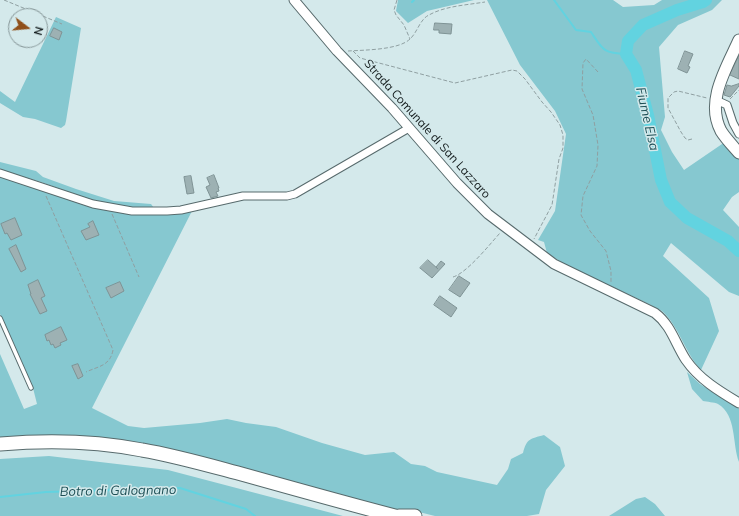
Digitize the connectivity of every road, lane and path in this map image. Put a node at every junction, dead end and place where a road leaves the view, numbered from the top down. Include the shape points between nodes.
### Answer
1 (4, 0) edge
2 (294, 0) edge
3 (397, 0) edge
4 (485, 2) dead end
5 (62, 24) dead end
6 (410, 40) junction
7 (739, 40) edge
8 (337, 51) junction
9 (353, 51) junction
10 (598, 72) dead end
11 (739, 90) edge
12 (720, 102) junction
13 (409, 128) junction
14 (739, 134) edge
15 (692, 139) dead end
16 (739, 153) edge
17 (0, 173) edge
18 (42, 186) junction
19 (109, 208) junction
20 (505, 228) junction
21 (530, 247) junction
22 (140, 277) dead end
23 (453, 277) dead end
24 (608, 290) junction
25 (0, 318) edge
26 (86, 372) dead end
27 (31, 388) dead end
28 (739, 403) edge
29 (0, 444) edge
30 (0, 452) edge
31 (360, 515) edge
32 (395, 516) edge
33 (399, 516) edge
34 (415, 516) edge

1 - 5 path
2 - 8 street, Strada Comunale di San Lazzaro
3 - 6 path via 394,10
4 - 6 path via 440,10 427,16
6 - 9 path via 400,45
7 - 12 main road via 720,83
8 - 9 path
8 - 13 street, Strada Comunale di San Lazzaro
9 - 21 path via 360,58 455,83 512,70 517,71 525,79 552,112 563,135 563,148 552,205
10 - 24 path via 586,59 583,63 582,89 593,115 598,145 597,166 583,196 581,215 606,251 611,271
11 - 12 path
12 - 14 street via 728,107
12 - 15 path via 678,92 674,92 668,98 668,108 681,132 685,138
12 - 16 main road via 716,119 720,130
13 - 19 street via 295,194 243,196 181,210 132,211
13 - 20 street, Strada Comunale di San Lazzaro via 465,192
17 - 18 street
18 - 19 street
18 - 26 path via 113,350 107,363
19 - 22 path
20 - 21 street, Strada Comunale di San Lazzaro
20 - 23 path via 466,269
21 - 24 street, Strada Comunale di San Lazzaro via 560,267
24 - 28 street, Strada Comunale di San Lazzaro via 658,315 667,325 692,368 710,385
25 - 27 lane
29 - 32 highway via 63,442 141,450
30 - 31 highway via 78,451 154,460
33 - 34 highway

